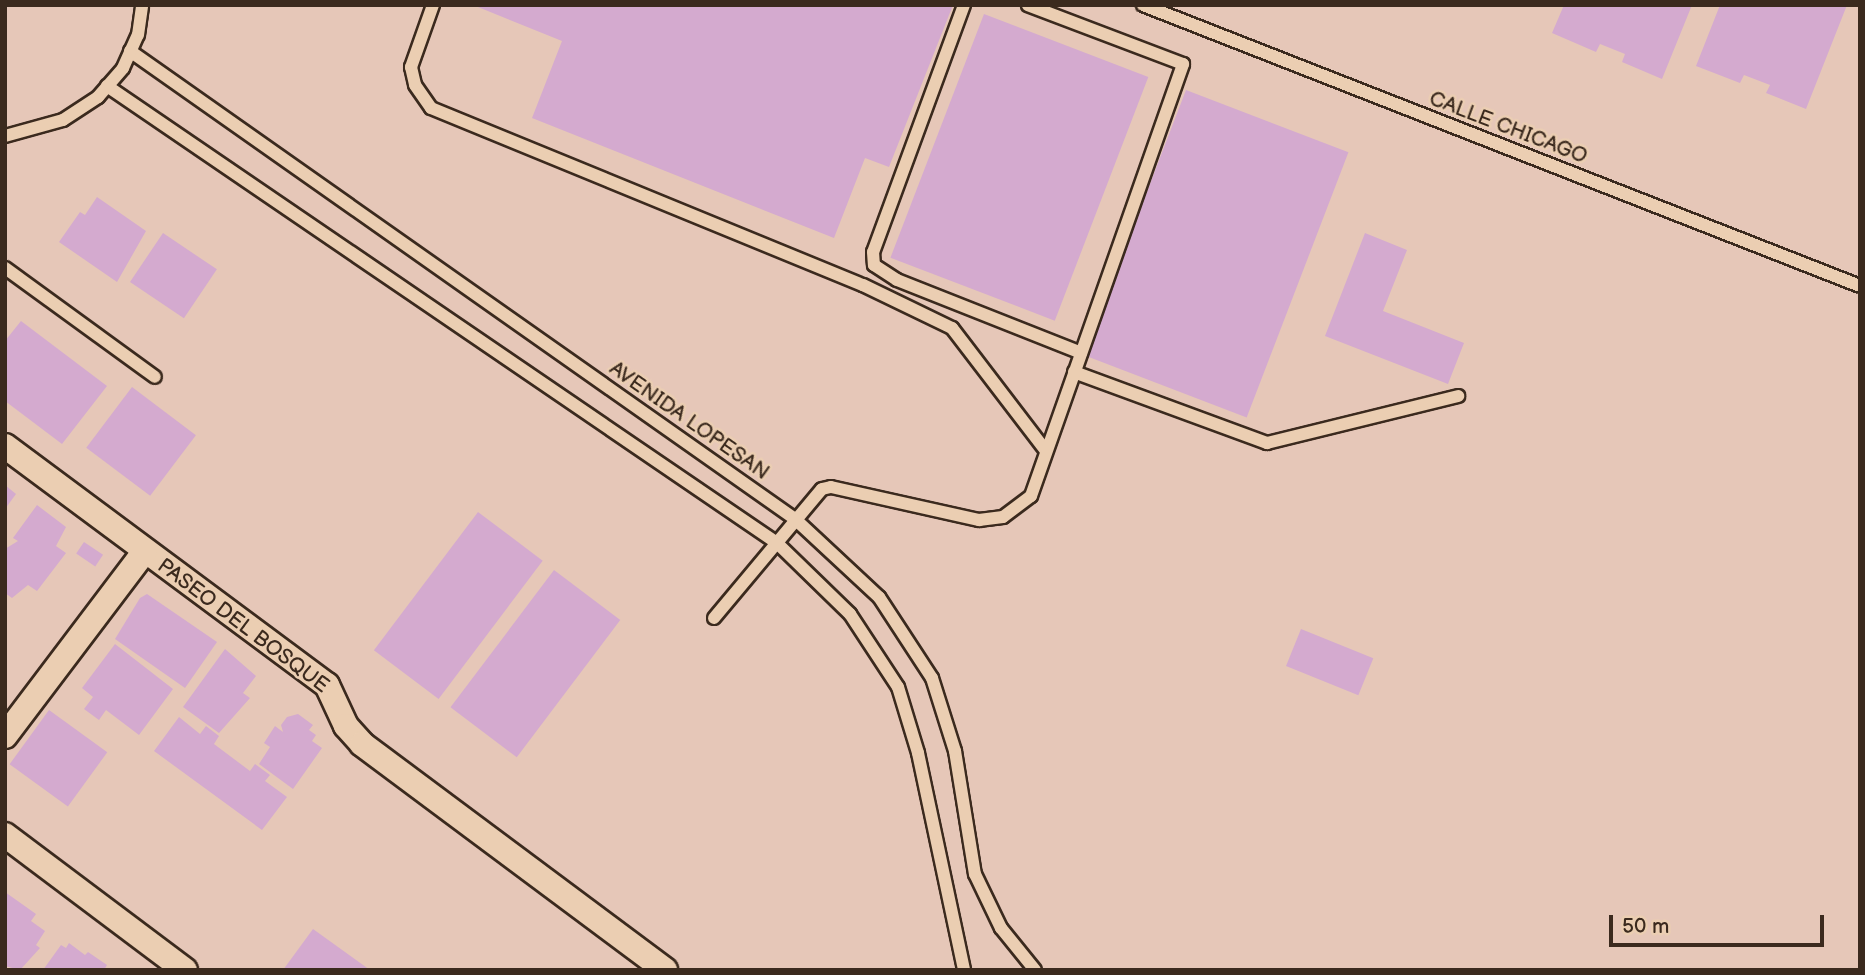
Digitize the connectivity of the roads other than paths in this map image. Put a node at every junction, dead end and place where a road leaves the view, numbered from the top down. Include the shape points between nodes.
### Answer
1 (142, 5) edge
2 (433, 5) edge
3 (964, 5) edge
4 (1028, 5) edge
5 (1143, 5) edge
6 (130, 51) junction
7 (107, 86) junction
8 (5, 136) edge
9 (5, 268) edge
10 (1860, 286) edge
11 (1081, 354) junction
12 (1074, 372) junction
13 (155, 377) dead end
14 (1458, 396) dead end
15 (5, 446) edge
16 (1046, 451) junction
17 (796, 519) junction
18 (777, 543) junction
19 (145, 551) junction
20 (714, 618) dead end
21 (5, 736) edge
22 (5, 835) edge
23 (185, 970) edge
24 (665, 970) edge
25 (964, 970) edge
26 (1035, 970) edge

1 - 6 lane
2 - 16 lane via 411,67 415,85 431,108 863,285 952,328
3 - 11 lane via 873,252 874,265 879,272 922,291
4 - 11 lane via 1183,64
5 - 10 lane, CALLE CHICAGO
6 - 7 lane
6 - 17 lane, AVENIDA LOPESAN
7 - 8 lane via 63,120
7 - 18 lane
9 - 13 lane
11 - 12 lane
12 - 14 lane via 1267,443
12 - 16 lane
15 - 19 street, PASEO DEL BOSQUE
16 - 17 lane via 1031,496 1003,517 979,520 831,487 813,497
17 - 18 lane
17 - 26 lane, AVENIDA LOPESAN via 879,597 932,678 955,751 975,874 1001,928
18 - 20 lane
18 - 25 lane via 850,614 898,687 918,753
19 - 21 street
19 - 24 street, PASEO DEL BOSQUE via 327,685 346,726 362,744
22 - 23 street

